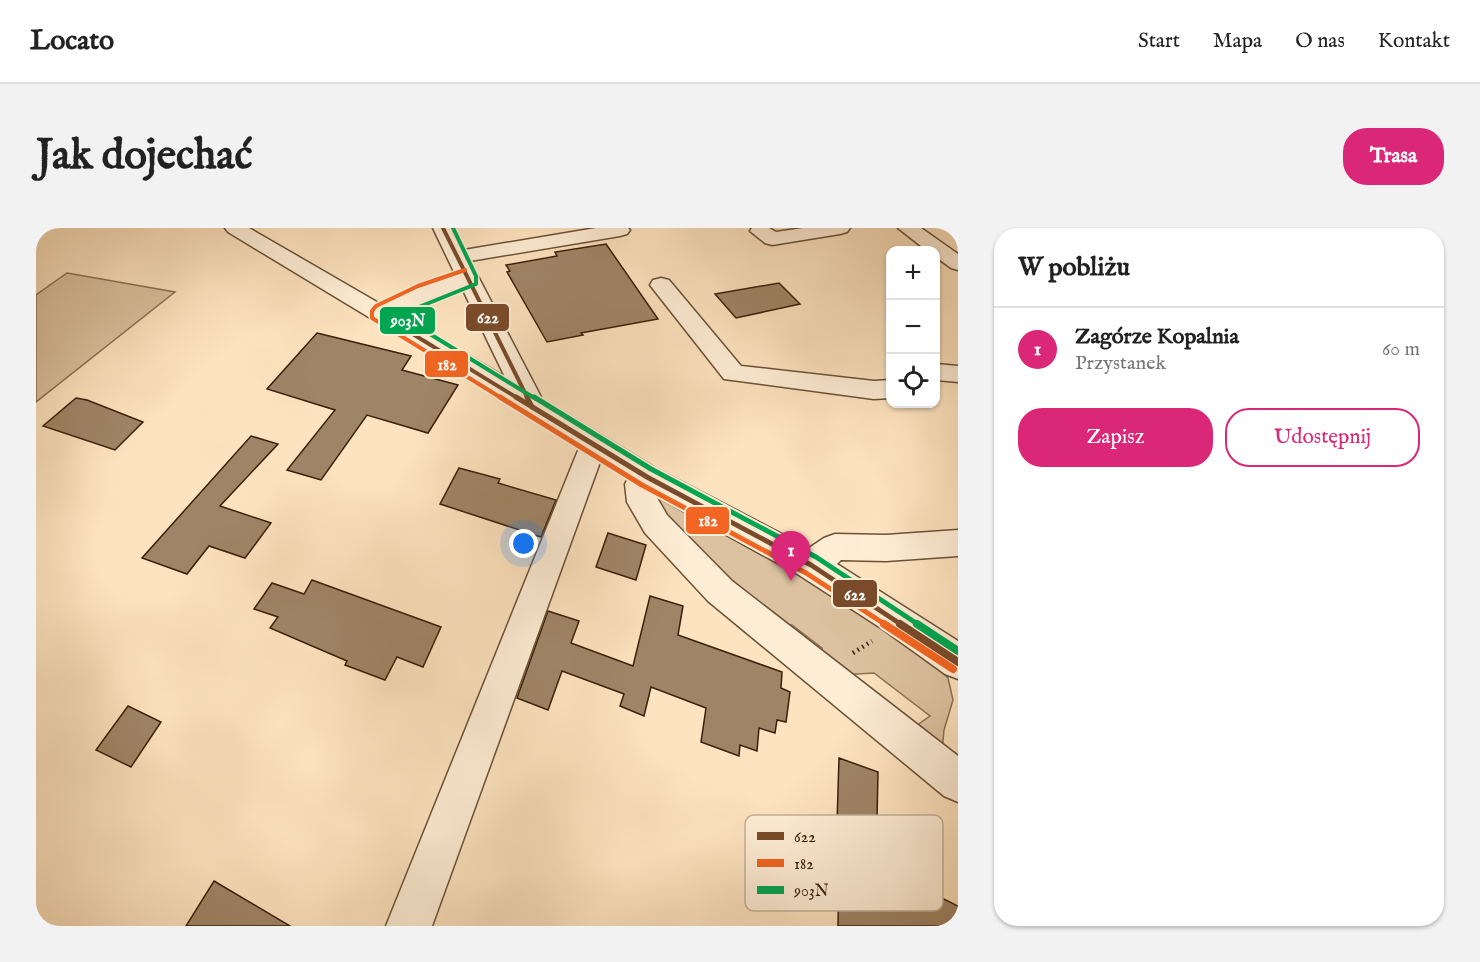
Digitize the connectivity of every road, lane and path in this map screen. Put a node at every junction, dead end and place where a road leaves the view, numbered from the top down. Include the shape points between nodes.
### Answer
1 (235, 228) edge
2 (443, 228) edge
3 (497, 228) edge
4 (618, 228) edge
5 (840, 228) edge
6 (908, 228) edge
7 (760, 231) dead end
8 (805, 231) edge
9 (572, 232) edge
10 (958, 242) edge
11 (933, 246) joint
12 (940, 251) edge
13 (596, 255) dead end
14 (458, 257) junction
15 (958, 264) edge
16 (468, 279) junction
17 (662, 285) dead end
18 (380, 314) junction
19 (940, 372) edge
20 (958, 374) edge
21 (886, 389) edge
22 (532, 407) junction
23 (597, 446) junction
24 (647, 477) junction
25 (958, 543) edge
26 (811, 565) junction
27 (958, 662) edge
28 (958, 782) edge
29 (410, 926) edge

1 - 18 street
2 - 14 street
3 - 9 street via 503,238
4 - 9 street
5 - 8 street
6 - 11 street
7 - 8 street via 772,239
9 - 13 street
9 - 14 street
10 - 11 street
12 - 15 street
14 - 16 street
16 - 18 street
16 - 22 street
17 - 21 street via 733,373
18 - 22 street
19 - 20 street
22 - 23 street
23 - 24 street
23 - 29 street via 588,457
24 - 26 street
24 - 28 street via 640,484 642,502 668,537 713,584
25 - 26 street via 835,547
26 - 27 street

